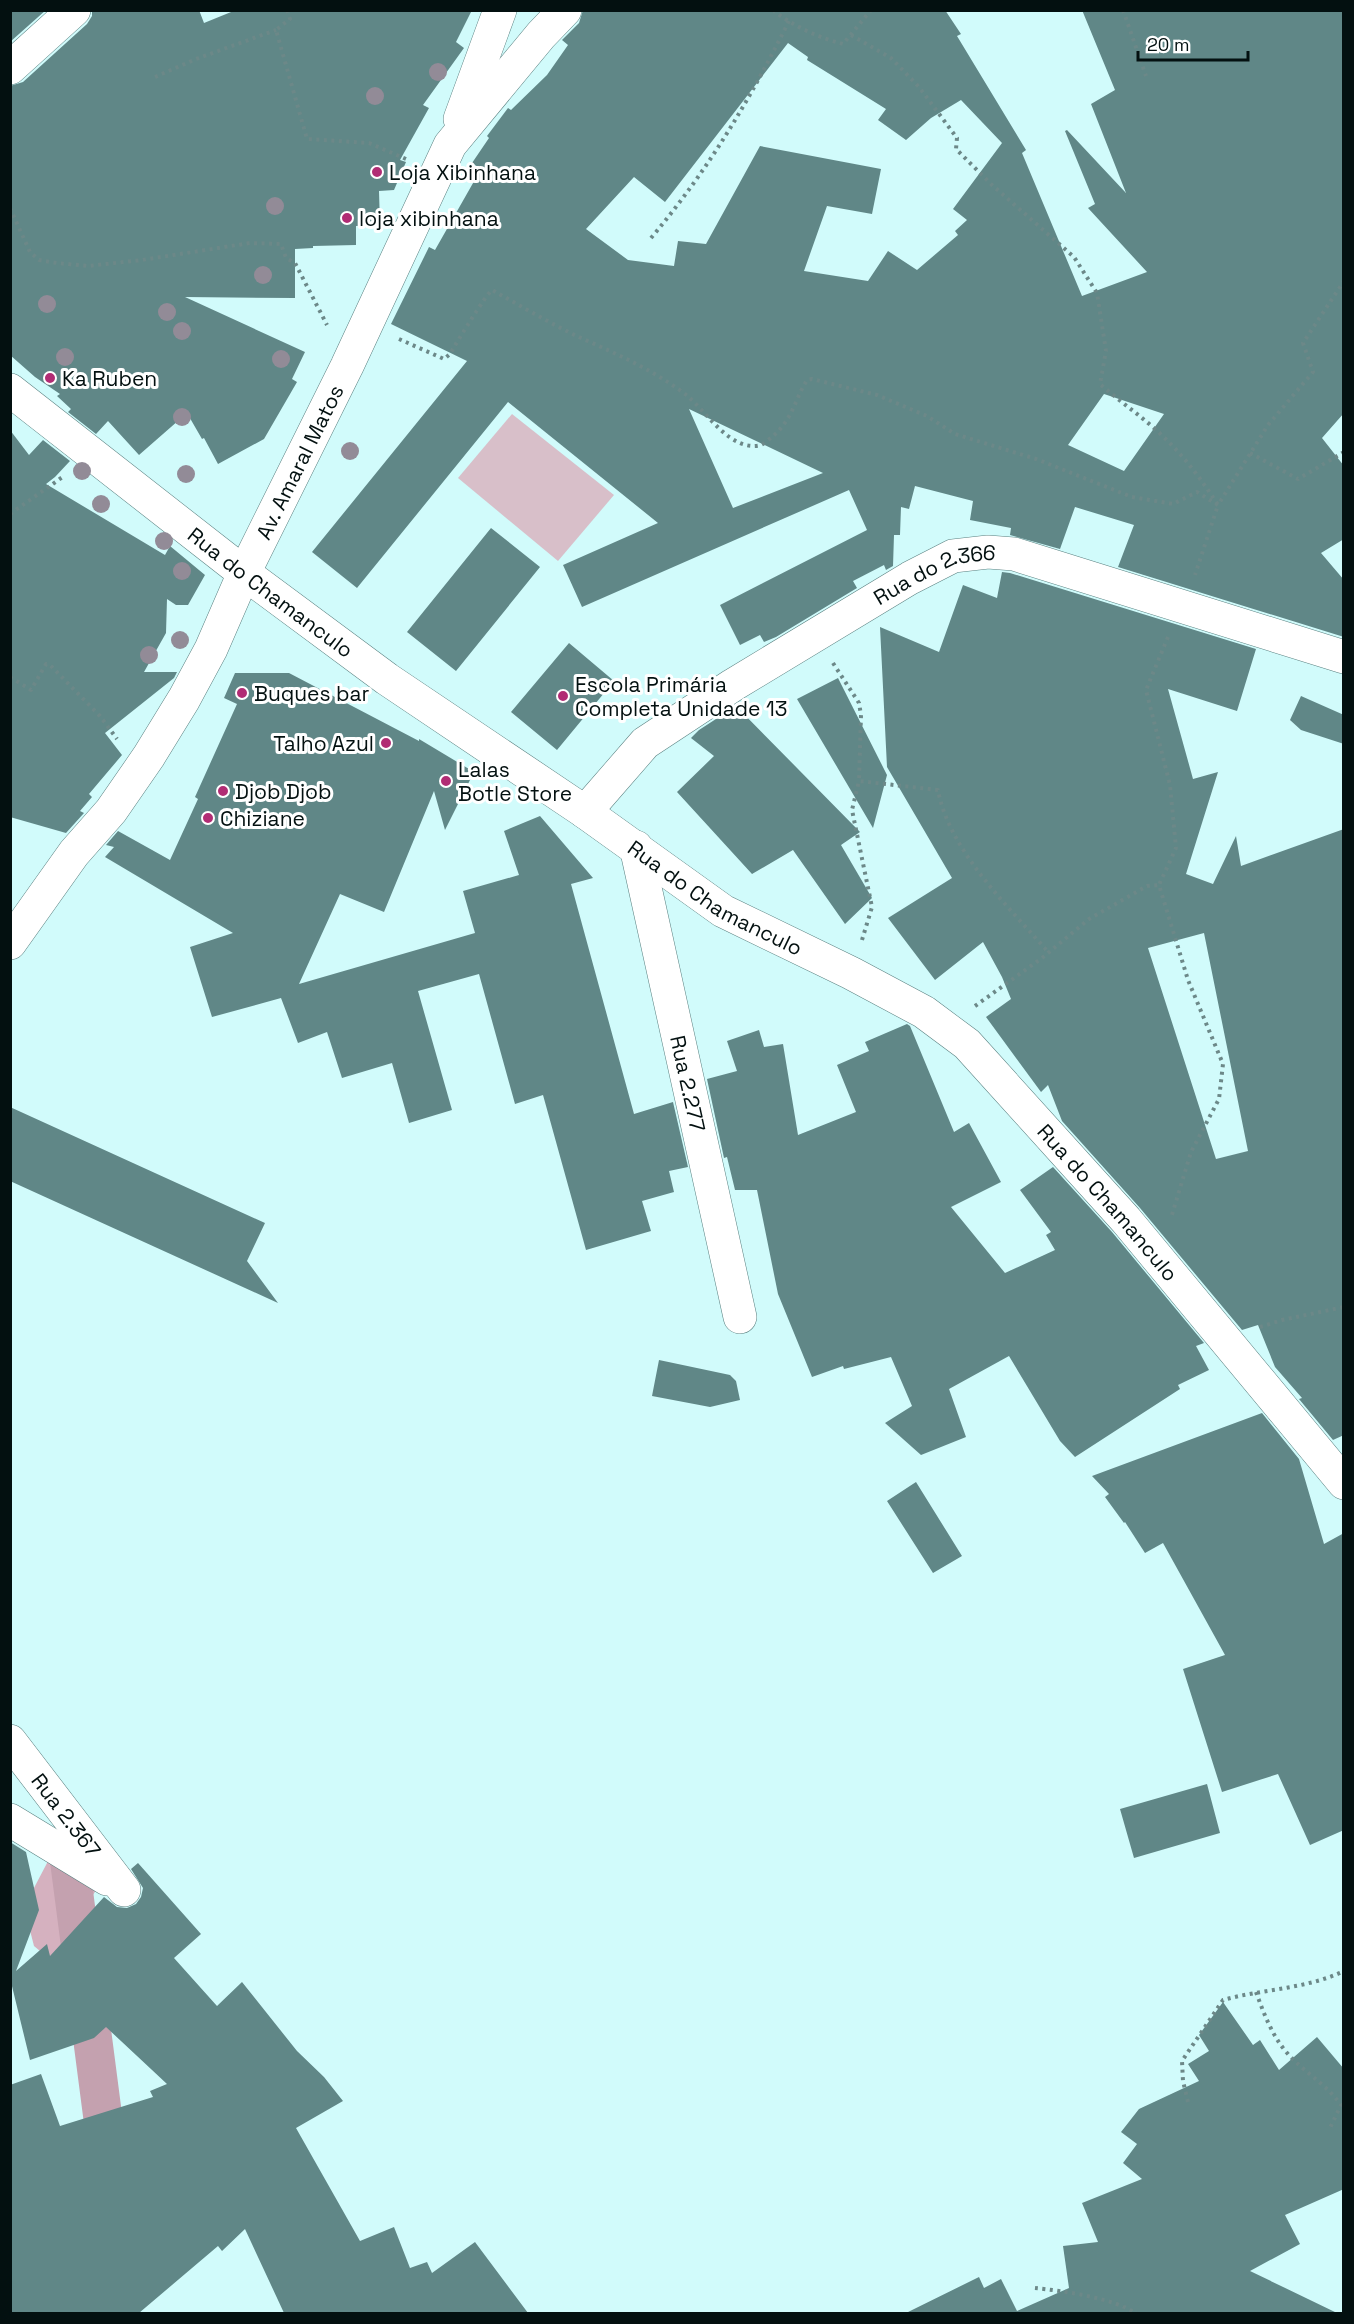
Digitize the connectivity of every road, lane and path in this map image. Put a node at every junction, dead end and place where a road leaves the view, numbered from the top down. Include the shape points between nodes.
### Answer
1 (74, 10) edge
2 (287, 10) edge
3 (500, 10) edge
4 (565, 10) edge
5 (774, 10) edge
6 (871, 10) edge
7 (1123, 10) edge
8 (789, 21) junction
9 (276, 30) junction
10 (850, 35) junction
11 (10, 68) edge
12 (1146, 76) dead end
13 (155, 77) dead end
14 (444, 159) junction
15 (10, 208) edge
16 (651, 238) dead end
17 (1344, 281) edge
18 (364, 329) junction
19 (347, 366) junction
20 (10, 390) edge
21 (1344, 452) edge
22 (92, 453) junction
23 (1250, 453) junction
24 (1218, 505) junction
25 (10, 514) edge
26 (244, 573) junction
27 (1183, 606) junction
28 (816, 635) junction
29 (1344, 657) edge
30 (10, 677) edge
31 (149, 756) junction
32 (859, 781) junction
33 (585, 812) junction
34 (636, 848) junction
35 (1159, 885) junction
36 (10, 942) edge
37 (1049, 953) junction
38 (851, 973) junction
39 (945, 1027) junction
40 (1159, 1260) junction
41 (1344, 1307) edge
42 (740, 1317) dead end
43 (1229, 1344) junction
44 (1344, 1483) edge
45 (10, 1741) edge
46 (10, 1820) edge
47 (1344, 1971) edge
48 (1256, 1992) junction
49 (1188, 2102) dead end
50 (1329, 2130) dead end
51 (1035, 2288) dead end
52 (1137, 2313) edge

1 - 11 street
2 - 9 path via 290,19
3 - 14 street
4 - 14 street, Av. Amaral Matos
5 - 8 path
6 - 10 path
7 - 12 path
8 - 10 path via 843,44
8 - 16 path via 744,108 691,188
9 - 13 path
9 - 14 path via 307,139 369,143
10 - 24 path via 891,58 919,87 957,138 956,149 1074,256 1097,293 1106,351 1100,384 1180,454
14 - 18 street, Av. Amaral Matos
15 - 19 path via 30,252 39,260 57,263 88,266 250,243 281,244 286,258 295,262
17 - 23 path via 1303,343 1313,372
18 - 19 street, Av. Amaral Matos
18 - 24 path via 381,331 444,358 492,290 581,338 628,358 675,387 740,444 762,445 774,436 788,421 807,380 812,379 878,395 927,416 955,435 1036,459 1132,497 1173,504 1197,492
19 - 26 street, Av. Amaral Matos
20 - 22 street, Rua do Chamanculo
21 - 23 path via 1298,479
22 - 25 path
22 - 26 street, Rua do Chamanculo
23 - 24 path
24 - 27 path
26 - 31 street, Av. Amaral Matos via 211,649
26 - 33 street, Rua do Chamanculo via 387,679
27 - 28 street, Rua do 2.366 via 1014,554 988,552 953,556
27 - 29 street, Rua do 2.366
27 - 35 path via 1146,690 1170,785 1176,848
28 - 32 path via 859,703
28 - 33 street, Rua do 2.366 via 645,743
30 - 31 path via 31,690 46,664 50,665 100,716 120,744
31 - 36 street, Av. Amaral Matos
32 - 37 path via 938,790 941,810 979,874
32 - 38 path via 852,810 872,907
33 - 34 street, Rua do Chamanculo
34 - 38 street, Rua do Chamanculo via 723,911
34 - 42 street, Rua 2.277
35 - 37 path via 1147,886 1089,919
35 - 40 path via 1188,980 1222,1064 1219,1099 1191,1152
37 - 39 path
38 - 39 street, Rua do Chamanculo
39 - 40 street, Rua do Chamanculo via 967,1044
40 - 43 street, Rua do Chamanculo
41 - 43 path via 1271,1323
43 - 44 street, Rua do Chamanculo
45 - 46 street, Rua 2.367 via 124,1890
47 - 48 path via 1295,1986
48 - 49 path via 1223,2000 1182,2061
48 - 50 path via 1276,2038 1341,2106
51 - 52 path via 1126,2306

